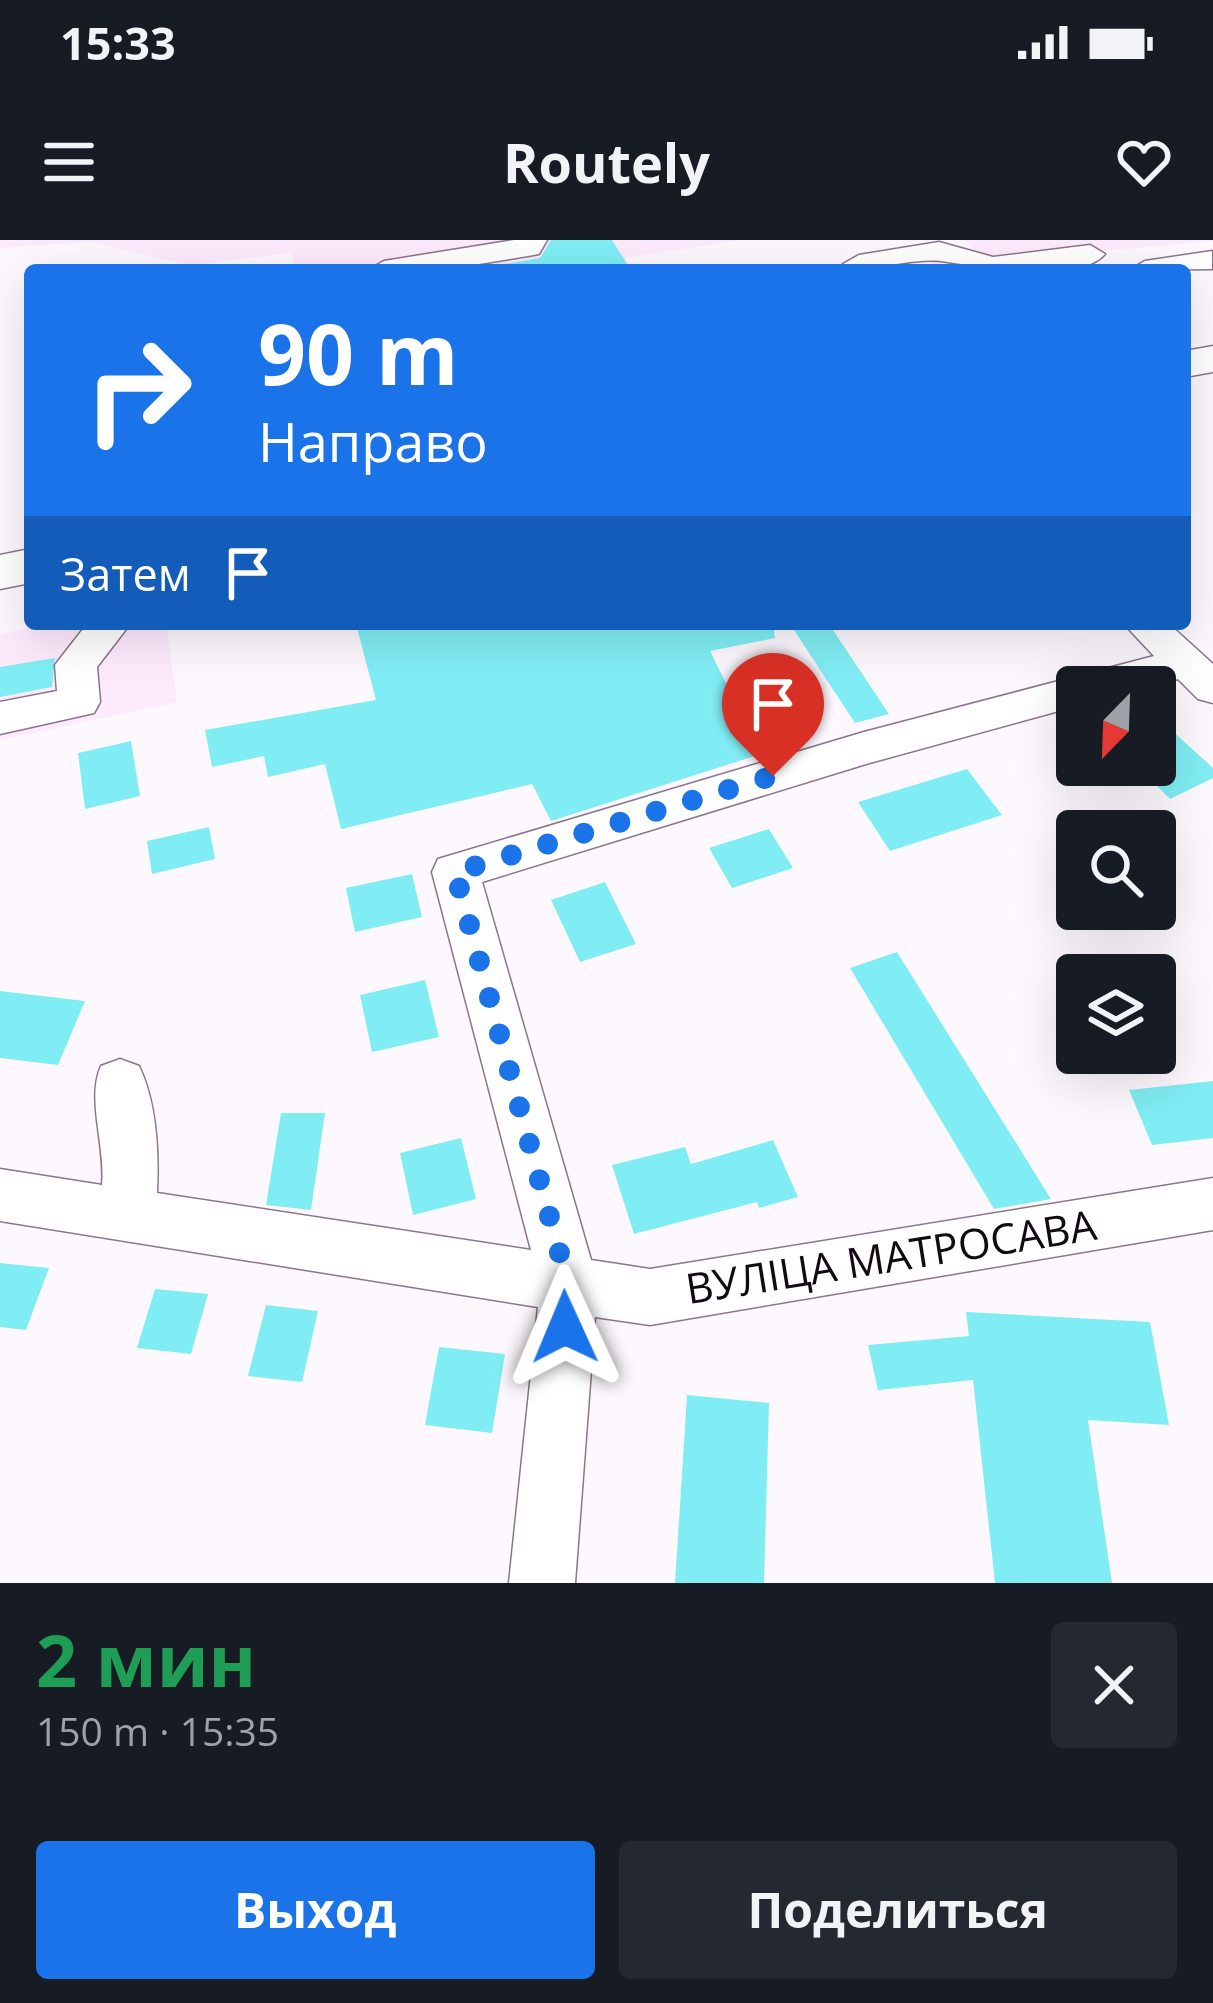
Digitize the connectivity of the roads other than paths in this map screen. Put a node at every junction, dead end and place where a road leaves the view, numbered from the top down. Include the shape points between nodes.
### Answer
1 (532, 240) edge
2 (1090, 254) edge
3 (422, 264) edge
4 (860, 264) dead end
5 (985, 264) edge
6 (1008, 264) edge
7 (105, 630) edge
8 (1150, 630) edge
9 (1199, 675) edge
10 (1056, 697) edge
11 (0, 718) edge
12 (120, 1082) dead end
13 (0, 1195) edge
14 (1213, 1204) edge
15 (128, 1215) junction
16 (568, 1284) junction
17 (542, 1583) edge

1 - 3 street
2 - 6 street
4 - 5 street via 939,251
7 - 11 street via 76,665 79,702
8 - 9 street
10 - 16 street via 455,872
12 - 15 street via 132,1156
13 - 15 street, ВУЛІЦА МАТРОСАВА
14 - 16 street, ВУЛІЦА МАТРОСАВА via 650,1297
15 - 16 street, ВУЛІЦА МАТРОСАВА
16 - 17 street

